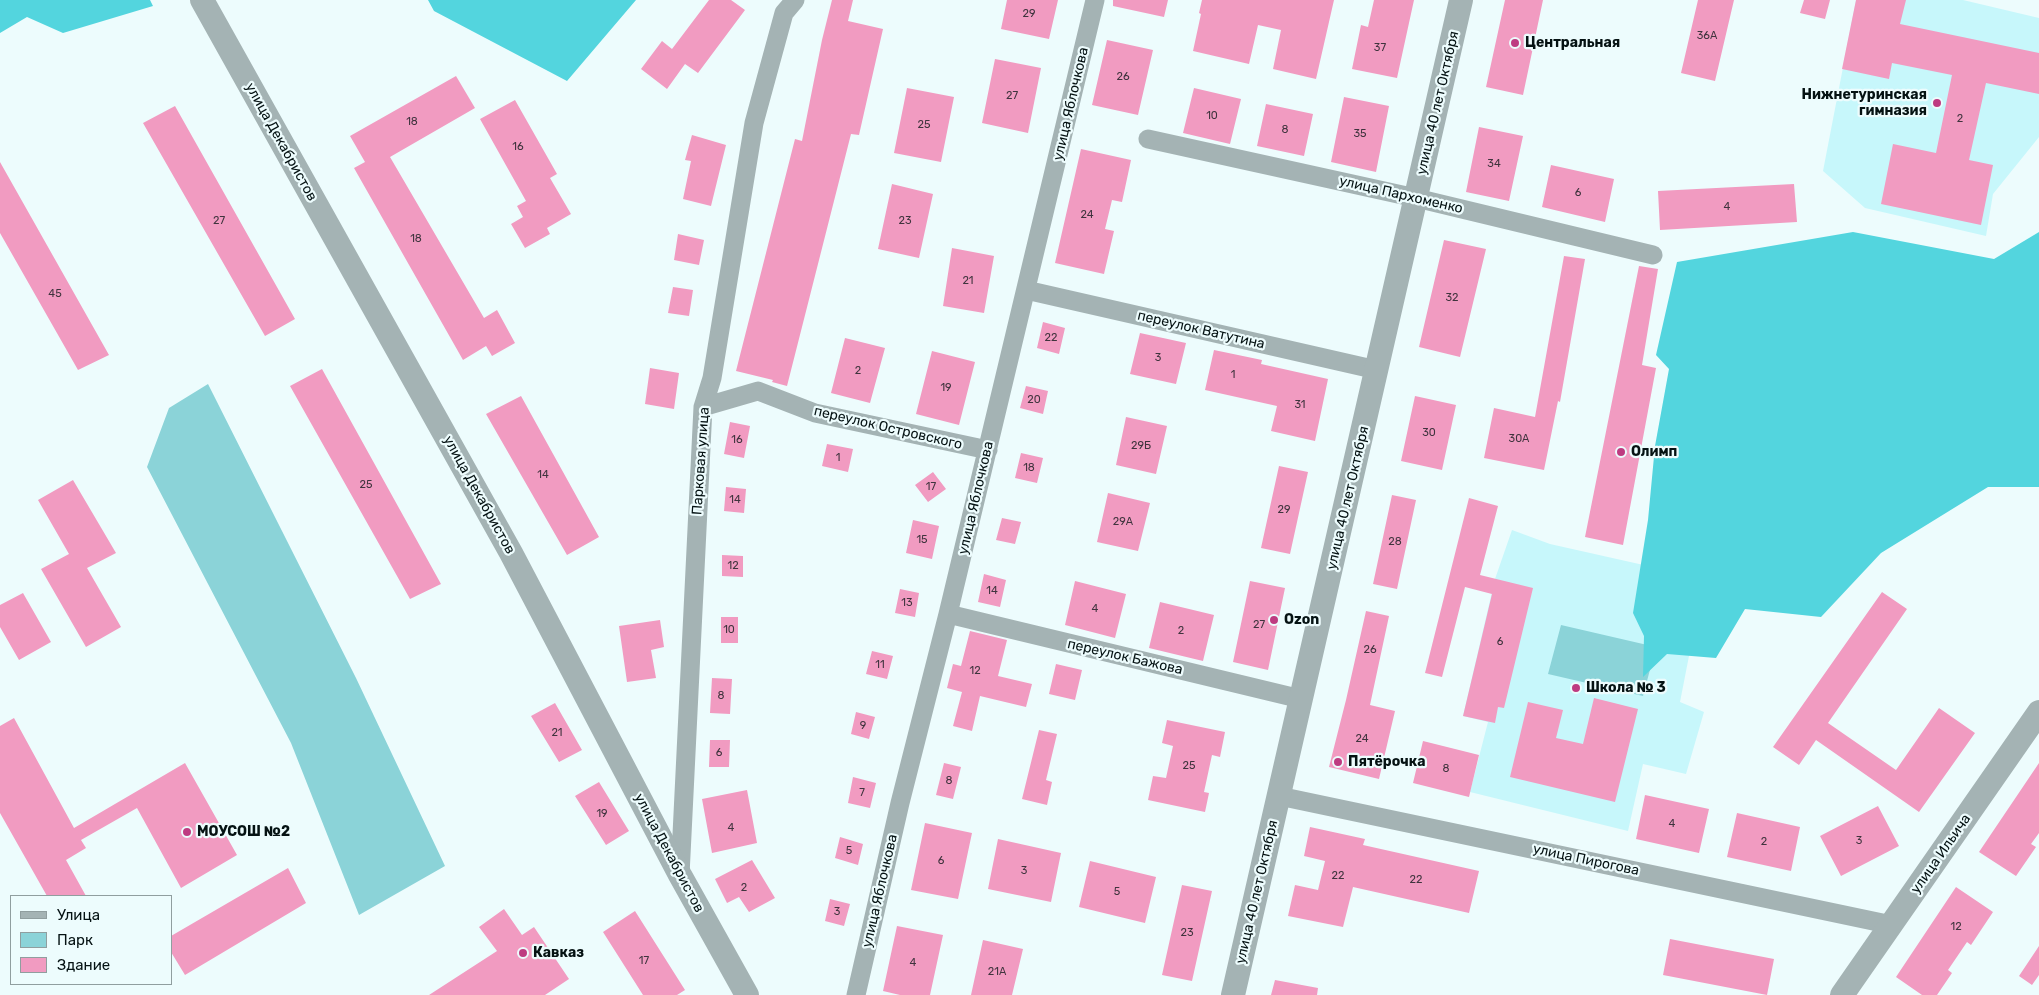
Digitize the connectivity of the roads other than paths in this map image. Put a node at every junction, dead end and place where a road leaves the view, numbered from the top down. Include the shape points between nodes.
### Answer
1 (202, 0) edge
2 (795, 0) edge
3 (1095, 0) edge
4 (1462, 0) edge
5 (1148, 139) dead end
6 (1416, 198) junction
7 (1653, 255) dead end
8 (1026, 290) junction
9 (1377, 370) junction
10 (703, 407) junction
11 (988, 450) junction
12 (948, 614) junction
13 (1302, 699) junction
14 (2039, 712) edge
15 (1279, 796) junction
16 (680, 874) junction
17 (1892, 924) junction
18 (747, 995) edge
19 (856, 995) edge
20 (1233, 995) edge
21 (1842, 995) edge

1 - 16 street, улица Декабристов via 511,553
2 - 10 street, Парковая улица via 784,13 754,123 712,378
3 - 8 street, улица Яблочкова
4 - 6 street, улица 40 лет Октября
5 - 6 street, улица Пархоменко
6 - 7 street, улица Пархоменко
6 - 9 street, улица 40 лет Октября
8 - 9 street, переулок Ватутина
8 - 11 street, улица Яблочкова
9 - 13 street, улица 40 лет Октября
10 - 11 street, переулок Островского via 758,391 815,413
10 - 16 street, Парковая улица
11 - 12 street, улица Яблочкова
12 - 13 street, переулок Бажова
12 - 19 street, улица Яблочкова
13 - 15 street, улица 40 лет Октября
14 - 17 street, улица Ильича
15 - 17 street, улица Пирогова
15 - 20 street, улица 40 лет Октября
16 - 18 street, улица Декабристов
17 - 21 street, улица Ильича

